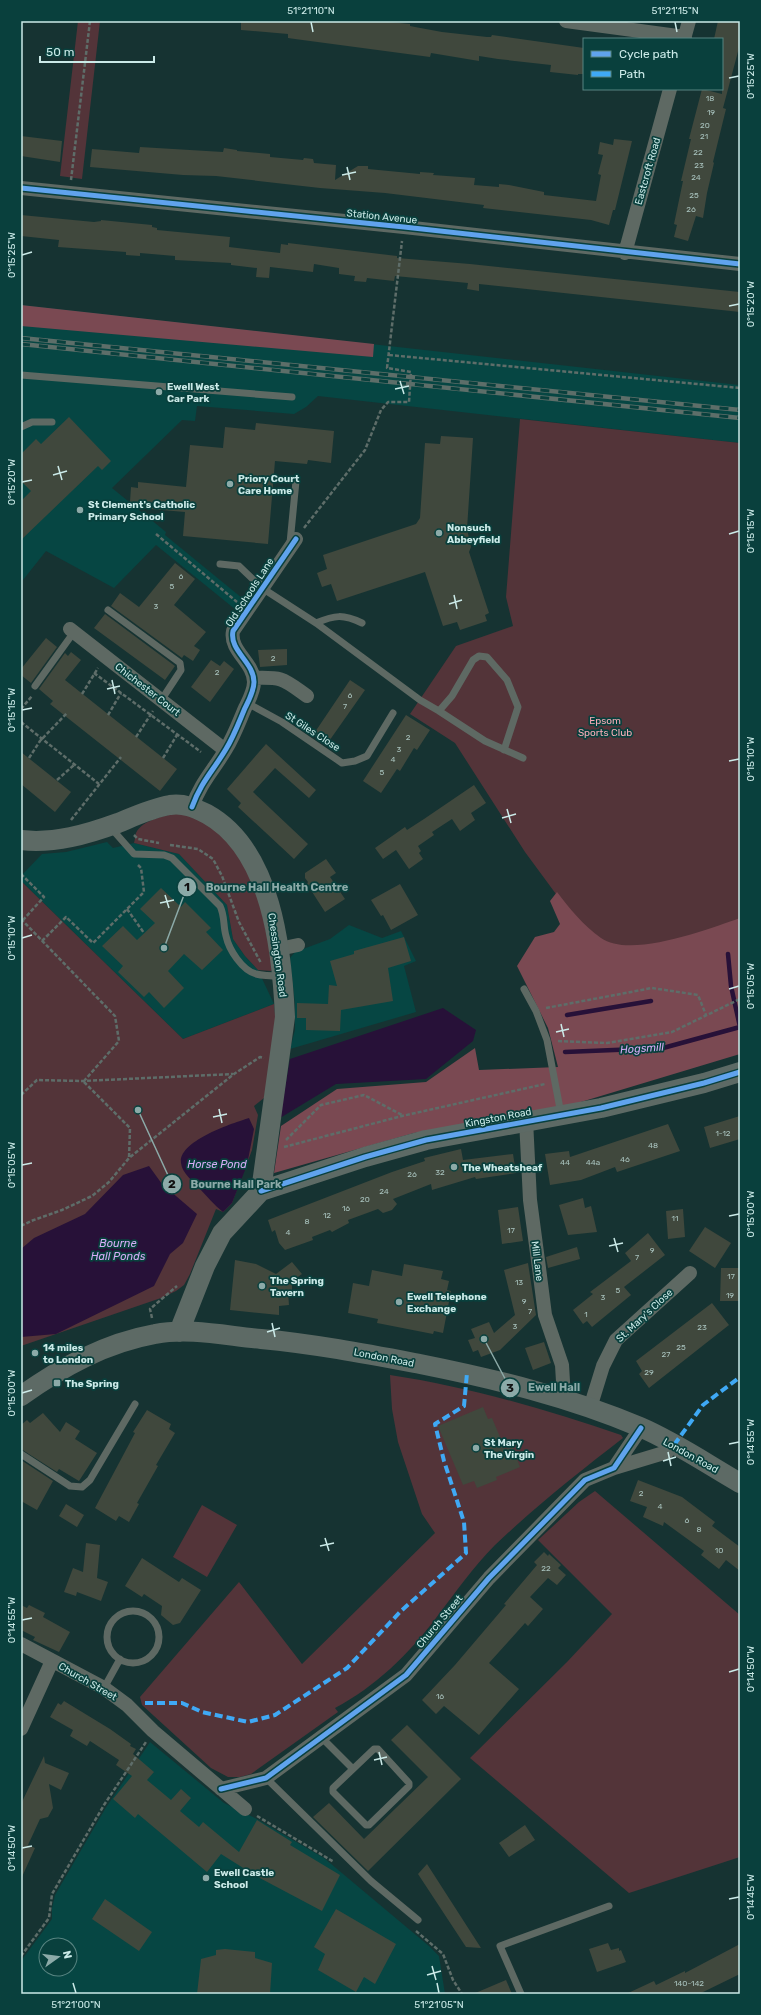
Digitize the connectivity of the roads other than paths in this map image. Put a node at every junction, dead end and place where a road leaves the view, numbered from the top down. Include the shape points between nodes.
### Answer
1 (566, 21) edge
2 (689, 21) edge
3 (684, 38) edge
4 (670, 90) edge
5 (21, 188) edge
6 (625, 253) junction
7 (740, 264) edge
8 (21, 376) edge
9 (292, 397) dead end
10 (52, 422) dead end
11 (21, 427) edge
12 (296, 481) dead end
13 (293, 543) joint
14 (220, 564) dead end
15 (262, 588) junction
16 (108, 610) dead end
17 (362, 622) dead end
18 (316, 623) junction
19 (72, 631) joint
20 (254, 678) junction
21 (35, 686) road end
22 (308, 696) dead end
23 (162, 699) junction
24 (248, 703) junction
25 (440, 711) junction
26 (393, 713) dead end
27 (225, 750) junction
28 (504, 750) junction
29 (523, 758) dead end
30 (192, 807) junction
31 (109, 826) junction
32 (21, 840) edge
33 (282, 976) junction
34 (524, 988) dead end
35 (740, 1072) edge
36 (561, 1114) junction
37 (526, 1120) junction
38 (261, 1190) junction
39 (690, 1273) dead end
40 (179, 1332) junction
41 (21, 1396) edge
42 (564, 1398) junction
43 (135, 1404) dead end
44 (590, 1408) junction
45 (641, 1428) junction
46 (674, 1445) junction
47 (21, 1454) edge
48 (614, 1468) junction
49 (740, 1483) edge
50 (21, 1644) edge
51 (120, 1659) junction
52 (52, 1661) junction
53 (104, 1688) junction
54 (21, 1729) edge
55 (320, 1737) junction
56 (353, 1769) junction
57 (266, 1778) junction
58 (221, 1789) junction
59 (245, 1809) road end
60 (609, 1906) dead end
61 (418, 1920) dead end
62 (521, 1994) edge

1 - 3 street
2 - 3 street
4 - 6 street, Eastcroft Road
5 - 6 street, Station Avenue via 404,227
6 - 7 street, Station Avenue
8 - 9 lane
10 - 11 lane via 32,422
12 - 13 lane
13 - 15 street, Old Schools Lane
14 - 15 lane via 239,566
15 - 18 lane
15 - 20 street, Old Schools Lane via 233,630 232,637
16 - 23 lane via 180,663 181,670
17 - 18 lane via 336,616
18 - 25 lane via 420,700
19 - 21 lane
19 - 23 street, Chichester Court
20 - 22 street via 283,679
20 - 24 street via 254,688
23 - 27 street, Chichester Court
24 - 26 lane, St Giles Close via 282,722 342,763 367,756
24 - 27 street
25 - 28 lane via 485,741
25 - 28 lane via 473,660 479,656 487,657 507,680 518,707
27 - 30 street via 203,780
28 - 29 lane
30 - 31 main road, Chessington Road via 180,804 154,809
30 - 33 main road, Chessington Road via 222,824 238,841 258,874 288,947
31 - 32 main road, Chessington Road via 63,838
31 - 33 lane via 134,854 164,855 172,858 220,906 228,942 247,970 256,974
33 - 38 main road, Chessington Road via 285,1017
34 - 36 lane via 547,1040
35 - 36 main road, Kingston Road via 601,1108
36 - 37 main road, Kingston Road
37 - 38 main road, Kingston Road via 426,1140
37 - 42 street, Mill Lane via 530,1200 545,1315 562,1365
38 - 40 main road via 222,1233 205,1266
39 - 44 street, St. Mary's Close via 616,1340 603,1366
40 - 41 main road, London Road via 156,1334 111,1345 50,1376
40 - 42 main road, London Road via 340,1348 467,1373
42 - 44 main road, London Road
43 - 47 lane via 90,1480 82,1487 70,1486
44 - 45 main road, London Road
45 - 46 main road, London Road
45 - 48 street
46 - 48 street, Church Street via 667,1452
46 - 49 main road, London Road
48 - 55 street, Church Street via 585,1480 489,1578 406,1675
50 - 52 street, Church Street
51 - 51 lane via 112,1652 108,1643 110,1623 127,1611 146,1614 159,1630 156,1650 149,1658 139,1662 129,1663
51 - 53 lane
52 - 53 street, Church Street
52 - 54 street
53 - 58 street, Church Street via 127,1705 153,1731
55 - 56 lane
55 - 57 street, Church Street
56 - 56 lane via 333,1788 333,1792 366,1825 369,1825 409,1786 378,1749 374,1749
57 - 58 street, Church Street
57 - 61 lane via 355,1865
58 - 59 street, Church Street
60 - 62 lane via 500,1946

